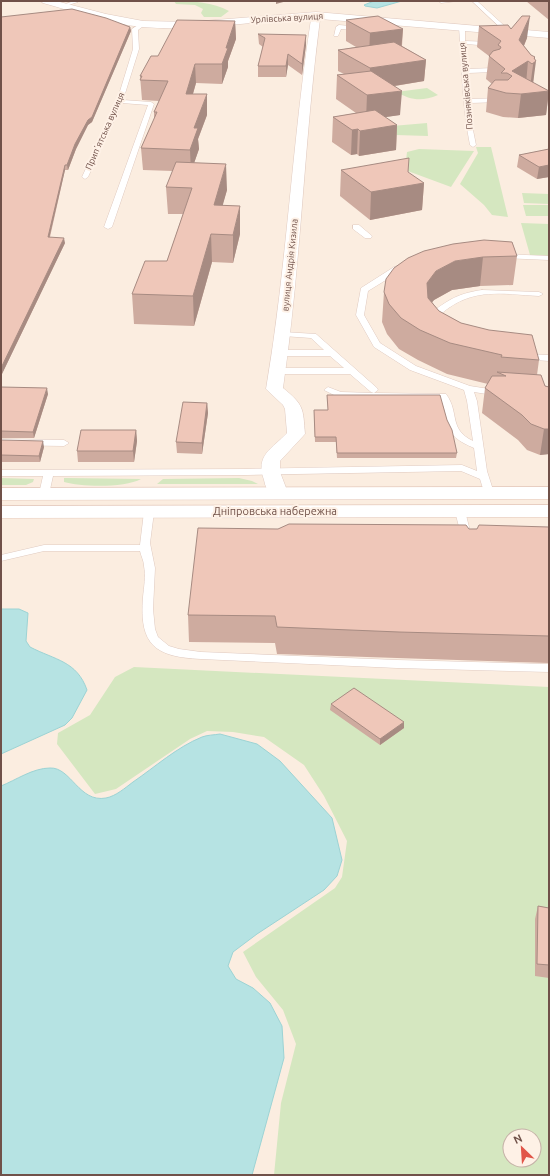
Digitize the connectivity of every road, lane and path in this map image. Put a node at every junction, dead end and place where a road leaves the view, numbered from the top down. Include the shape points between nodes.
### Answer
1 (46, 1) edge
2 (455, 1) edge
3 (474, 1) edge
4 (76, 2) edge
5 (441, 2) edge
6 (62, 6) junction
7 (316, 15) junction
8 (144, 24) junction
9 (462, 27) junction
10 (369, 30) edge
11 (507, 31) junction
12 (336, 35) dead end
13 (549, 36) edge
14 (462, 42) junction
15 (497, 44) edge
16 (494, 70) edge
17 (464, 71) junction
18 (505, 100) edge
19 (467, 101) junction
20 (120, 102) junction
21 (473, 145) dead end
22 (85, 177) dead end
23 (356, 226) dead end
24 (108, 227) dead end
25 (368, 236) dead end
26 (497, 256) edge
27 (549, 258) edge
28 (412, 264) edge
29 (538, 294) dead end
30 (449, 332) edge
31 (283, 334) junction
32 (279, 353) junction
33 (332, 353) junction
34 (516, 357) edge
35 (549, 358) edge
36 (276, 371) junction
37 (352, 371) junction
38 (468, 388) junction
39 (328, 390) dead end
40 (374, 390) dead end
41 (506, 394) edge
42 (1, 442) edge
43 (64, 443) dead end
44 (479, 447) junction
45 (270, 472) junction
46 (1, 473) edge
47 (49, 473) junction
48 (487, 485) junction
49 (549, 493) edge
50 (1, 494) edge
51 (44, 494) junction
52 (278, 494) junction
53 (460, 511) junction
54 (549, 511) edge
55 (1, 512) edge
56 (149, 512) junction
57 (144, 548) junction
58 (470, 551) edge
59 (1, 558) edge
60 (549, 668) edge

1 - 6 street
2 - 5 lane
3 - 11 lane
4 - 6 lane
6 - 8 street
7 - 8 street, Урлівська вулиця via 183,24
7 - 9 street, Урлівська вулиця
7 - 31 street, вулиця Андрія Кизила via 308,70
8 - 20 lane, Припʼятська вулиця via 135,29 136,49
9 - 11 street, Урлівська вулиця
9 - 14 lane, Позняківська вулиця
10 - 12 lane via 339,27
11 - 13 street, Урлівська вулиця
14 - 15 lane
14 - 17 lane, Позняківська вулиця
16 - 17 lane
17 - 19 lane, Позняківська вулиця
18 - 19 lane
19 - 21 lane, Позняківська вулиця
20 - 22 lane, Припʼятська вулиця
20 - 24 lane via 151,104
23 - 25 lane
26 - 27 lane
28 - 38 lane via 397,269 364,290 360,315 377,345 413,368
29 - 30 lane via 492,292 464,296 450,302 438,312 441,322
31 - 32 street, вулиця Андрія Кизила
31 - 33 lane via 313,336
32 - 33 lane
32 - 36 street, вулиця Андрія Кизила
33 - 37 lane
34 - 35 lane
36 - 37 lane
36 - 45 street, вулиця Андрія Кизила via 274,390 290,402 294,409 296,434 288,444 276,452 272,458
37 - 40 lane
38 - 41 lane
38 - 44 lane
39 - 44 lane via 340,395 443,396 448,401 456,435
42 - 43 lane
44 - 48 lane
45 - 47 lane
45 - 48 lane via 462,468
45 - 52 street
46 - 47 lane
47 - 51 lane
48 - 49 main road, Дніпровська набережна
48 - 52 main road, Дніпровська набережна
50 - 51 main road, Дніпровська набережна
51 - 52 main road, Дніпровська набережна
53 - 54 main road, Дніпровська набережна
53 - 56 main road, Дніпровська набережна
53 - 58 lane
55 - 56 main road, Дніпровська набережна
56 - 57 lane
57 - 59 lane via 44,548
57 - 60 lane via 150,567 148,620 152,634 159,644 170,650 186,654 223,656

